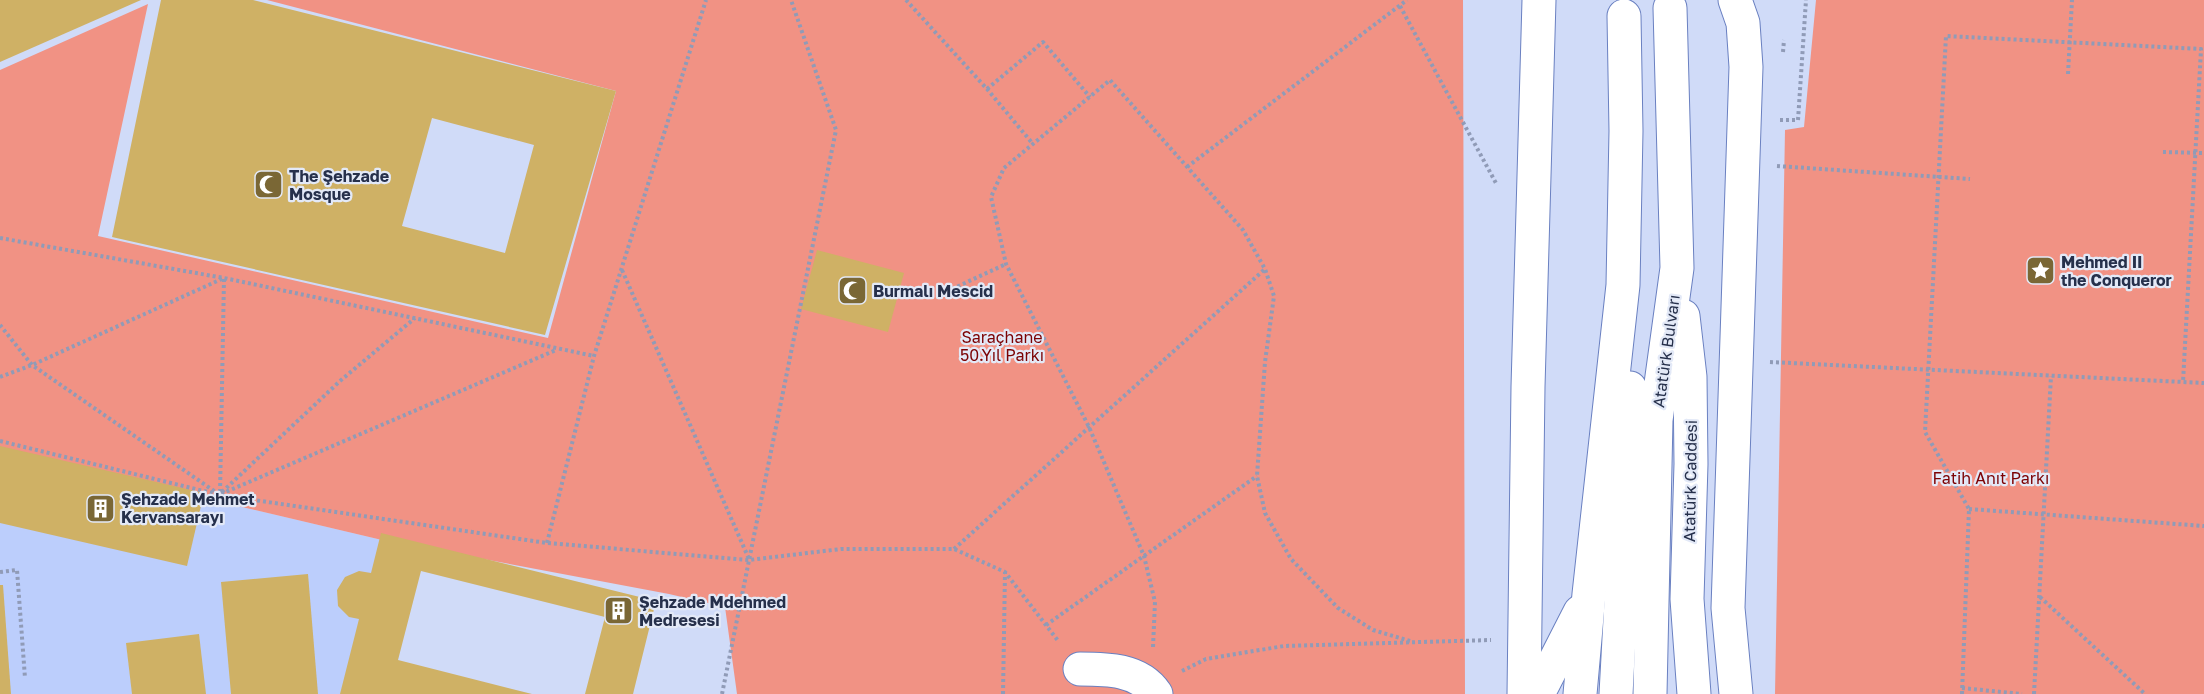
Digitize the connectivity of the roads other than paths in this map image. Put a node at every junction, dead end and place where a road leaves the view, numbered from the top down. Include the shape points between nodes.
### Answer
1 (1735, 0) edge
2 (1756, 0) edge
3 (1539, 2) edge
4 (1670, 8) dead end
5 (1624, 16) dead end
6 (1746, 67) junction
7 (1677, 268) junction
8 (1623, 285) junction
9 (1589, 594) junction
10 (1728, 608) junction
11 (1080, 669) road end
12 (1154, 690) edge
13 (1524, 694) edge
14 (1538, 694) edge
15 (1580, 694) edge
16 (1616, 694) edge
17 (1650, 694) edge
18 (1694, 694) edge
19 (1709, 694) edge
20 (1736, 694) edge

1 - 6 main road via 1743,22
2 - 6 main road
3 - 13 main road
4 - 7 main road, Atatürk Bulvarı
5 - 8 main road
6 - 10 main road
7 - 17 main road, Atatürk Bulvarı via 1656,420
7 - 18 main road, Atatürk Caddesi via 1690,378 1687,599
8 - 9 main road
8 - 16 main road via 1631,417
9 - 14 main road
9 - 15 main road
10 - 19 main road
10 - 20 main road
11 - 12 main road via 1109,669 1134,675

